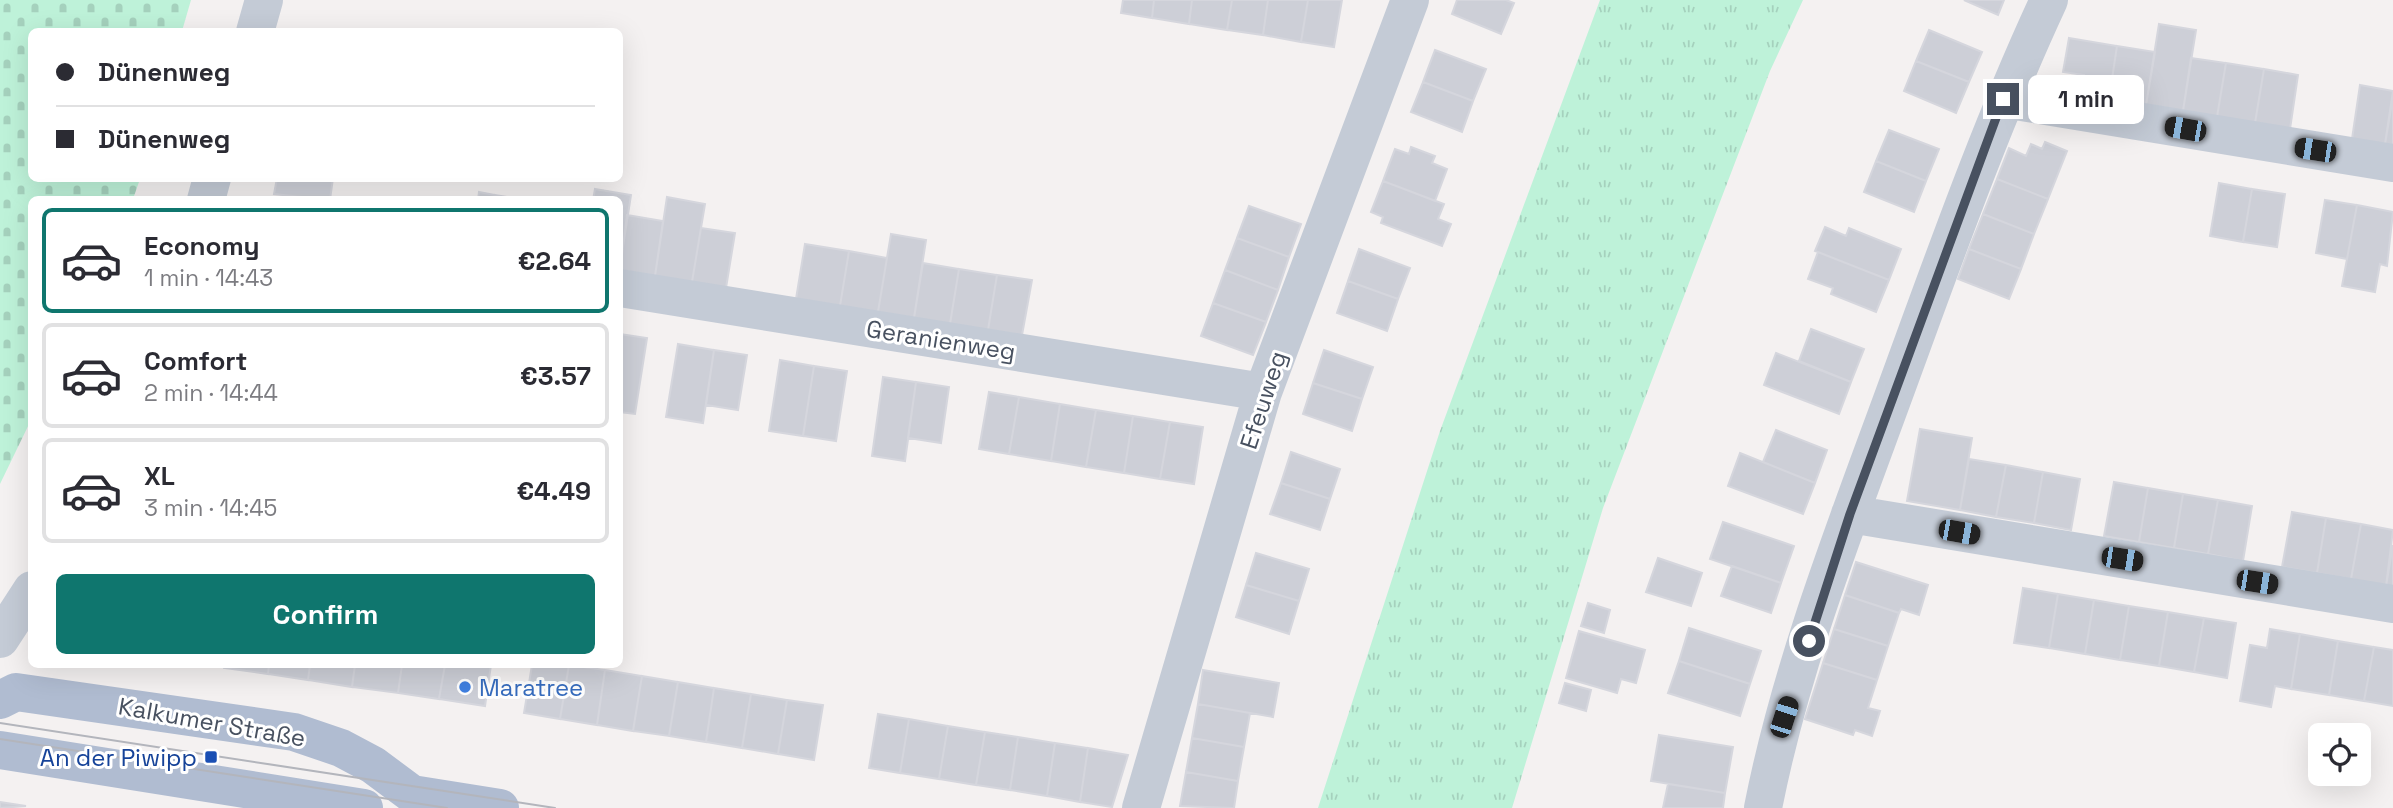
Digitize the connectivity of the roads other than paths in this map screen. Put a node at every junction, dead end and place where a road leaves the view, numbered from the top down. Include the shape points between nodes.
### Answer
1 (264, 0) edge
2 (1410, 0) edge
3 (2049, 0) edge
4 (256, 28) edge
5 (2003, 99) junction
6 (2393, 163) edge
7 (623, 288) edge
8 (1263, 392) junction
9 (1850, 514) junction
10 (28, 596) edge
11 (2393, 604) edge
12 (0, 639) edge
13 (0, 700) edge
14 (0, 750) edge
15 (395, 801) edge
16 (364, 808) edge
17 (500, 808) edge
18 (1141, 808) edge
19 (1763, 808) edge

1 - 4 street
2 - 8 street, Efeuweg
3 - 5 street
5 - 6 street
5 - 9 street
7 - 8 street, Geranienweg
8 - 18 street, Efeuweg
9 - 11 street
9 - 19 street via 1776,743
10 - 12 street
13 - 15 main road, Kalkumer Straße via 16,692 294,732 373,765
14 - 16 main road
15 - 17 main road, Kalkumer Straße

